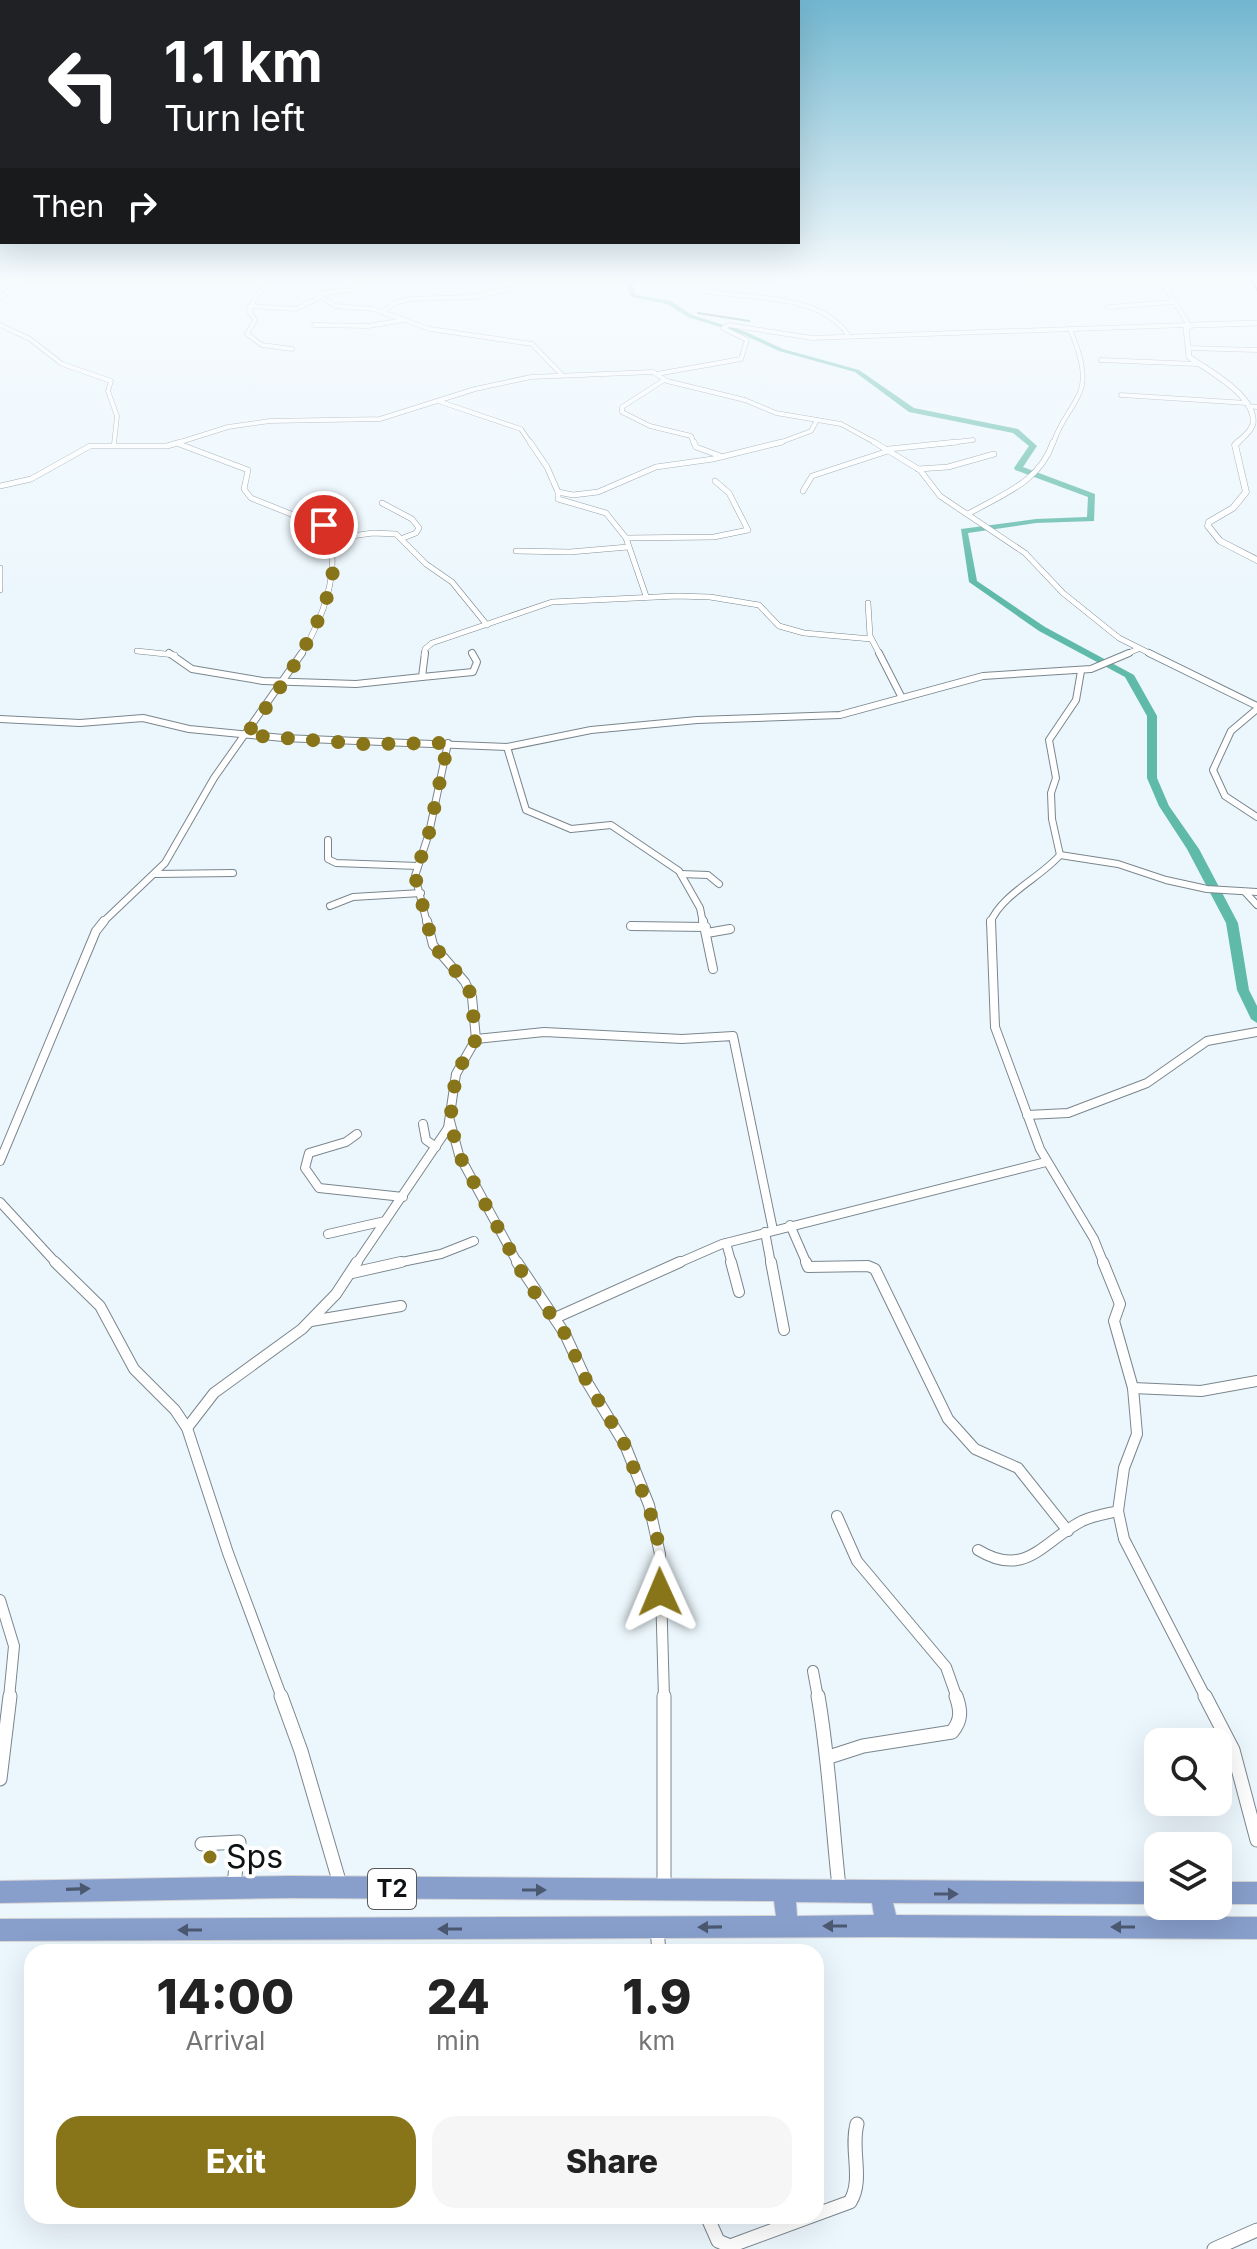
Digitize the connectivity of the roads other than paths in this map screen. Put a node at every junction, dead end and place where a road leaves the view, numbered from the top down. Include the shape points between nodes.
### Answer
1 (111, 382) edge
2 (505, 382) edge
3 (661, 382) edge
4 (672, 382) edge
5 (1082, 382) edge
6 (1225, 382) edge
7 (1121, 395) dead end
8 (437, 401) junction
9 (1248, 404) junction
10 (1257, 407) edge
11 (817, 420) junction
12 (973, 440) dead end
13 (114, 444) junction
14 (179, 444) junction
15 (889, 450) junction
16 (994, 454) dead end
17 (724, 457) junction
18 (918, 469) junction
19 (715, 481) dead end
20 (0, 486) edge
21 (803, 491) dead end
22 (558, 492) junction
23 (382, 503) dead end
24 (968, 514) junction
25 (403, 538) junction
26 (626, 538) junction
27 (330, 539) junction
28 (628, 547) junction
29 (516, 551) dead end
30 (1257, 560) edge
31 (0, 568) edge
32 (0, 590) edge
33 (646, 596) junction
34 (868, 603) dead end
35 (487, 625) junction
36 (871, 639) junction
37 (1138, 649) junction
38 (137, 651) dead end
39 (472, 653) dead end
40 (1081, 671) junction
41 (422, 677) junction
42 (284, 682) junction
43 (902, 698) junction
44 (1257, 707) edge
45 (0, 719) edge
46 (246, 735) junction
47 (448, 743) junction
48 (507, 747) junction
49 (1257, 817) edge
50 (328, 840) dead end
51 (1060, 855) junction
52 (418, 866) junction
53 (233, 873) dead end
54 (156, 874) junction
55 (681, 874) junction
56 (719, 884) dead end
57 (1244, 892) junction
58 (1257, 892) edge
59 (421, 893) junction
60 (1257, 905) edge
61 (330, 906) dead end
62 (631, 926) dead end
63 (730, 929) dead end
64 (706, 930) junction
65 (713, 969) dead end
66 (1257, 1032) edge
67 (476, 1039) junction
68 (1027, 1115) junction
69 (450, 1121) junction
70 (423, 1124) dead end
71 (357, 1134) dead end
72 (436, 1147) junction
73 (0, 1161) edge
74 (1046, 1162) junction
75 (403, 1197) junction
76 (0, 1202) edge
77 (385, 1221) junction
78 (790, 1225) junction
79 (769, 1231) junction
80 (328, 1234) dead end
81 (474, 1241) dead end
82 (726, 1243) junction
83 (352, 1273) junction
84 (739, 1292) dead end
85 (401, 1306) dead end
86 (555, 1318) junction
87 (311, 1321) junction
88 (784, 1330) dead end
89 (1257, 1381) edge
90 (1133, 1388) junction
91 (187, 1428) junction
92 (1118, 1511) junction
93 (837, 1516) dead end
94 (1068, 1531) junction
95 (978, 1550) dead end
96 (0, 1600) edge
97 (813, 1671) dead end
98 (829, 1757) junction
99 (0, 1779) edge
100 (1257, 1840) edge
101 (202, 1844) dead end
102 (234, 1889) junction
103 (342, 1889) junction
104 (664, 1891) junction
105 (0, 1892) edge
106 (784, 1892) junction
107 (840, 1892) junction
108 (1144, 1893) edge
109 (1232, 1893) edge
110 (1257, 1893) edge
111 (881, 1894) junction
112 (887, 1926) junction
113 (788, 1927) junction
114 (657, 1928) junction
115 (1257, 1928) edge
116 (0, 1930) edge
117 (658, 1944) edge
118 (857, 2124) dead end
119 (824, 2212) edge
120 (711, 2224) edge
121 (790, 2224) edge
122 (1257, 2230) edge
123 (1214, 2249) edge

1 - 13 street via 108,392 117,416
2 - 8 street
3 - 17 street via 631,399 622,412 650,426 691,436 696,447
4 - 11 street
5 - 24 street via 1040,471
6 - 9 street
7 - 9 street
8 - 14 street via 377,419 228,427
8 - 22 street via 521,429
9 - 10 street
9 - 30 street via 1253,427 1235,445 1246,492 1208,524 1220,541
11 - 15 street via 841,424
11 - 17 street via 808,432
12 - 15 street
13 - 14 street
13 - 20 street via 83,448 31,479
14 - 27 street via 248,470 244,489 251,498 317,521 327,528
15 - 18 street
15 - 21 street via 814,475
16 - 18 street
17 - 22 street via 653,467 594,495
18 - 24 street via 940,496
19 - 26 street via 729,493 747,531 714,537
22 - 26 street via 558,499 609,513
23 - 25 street via 419,528
24 - 37 street via 1025,553 1078,606
25 - 27 street via 382,532
25 - 35 street via 458,588
26 - 28 street
27 - 42 street via 329,592
28 - 29 street
28 - 33 street
31 - 32 street
33 - 35 street via 552,602
33 - 36 street via 756,604 785,629
34 - 36 street
35 - 41 street via 428,645
36 - 43 street
37 - 40 street
37 - 44 street
38 - 42 street via 173,653 185,666 203,672
39 - 41 street via 477,662 473,672
40 - 43 street via 983,676
40 - 51 street via 1076,700 1049,740 1056,778 1052,819
41 - 42 street via 356,684
42 - 46 street
43 - 48 street via 840,715 591,730
44 - 49 street via 1231,731 1213,770 1225,796
45 - 46 street via 80,723 143,718
46 - 47 street via 363,744
46 - 54 street
47 - 48 street
47 - 52 street
48 - 55 street via 526,810 571,829 611,825
50 - 52 street via 332,862
51 - 57 street via 1207,889
51 - 68 street via 1000,906 990,924 995,1027
52 - 59 street via 415,880
53 - 54 street
54 - 73 street via 96,931
55 - 56 street via 708,875
55 - 64 street
57 - 58 street
57 - 60 street
59 - 61 street via 353,897
59 - 67 street via 433,945 469,989
62 - 64 street
63 - 64 street
64 - 65 street
66 - 68 street via 1207,1041 1147,1083 1068,1113
67 - 69 street via 456,1074
67 - 79 street via 544,1032 682,1039 733,1036
68 - 74 street
69 - 72 street
69 - 86 street via 459,1155 527,1282
70 - 72 street via 426,1140
71 - 75 street via 309,1153 305,1168 312,1181 328,1189
72 - 75 street
74 - 78 street
74 - 90 street via 1100,1251 1120,1304 1114,1321
75 - 77 street
76 - 91 street via 100,1306 134,1369
77 - 80 street
77 - 83 street
78 - 79 street
78 - 94 street via 810,1268 875,1269 948,1419 975,1449 1018,1468
79 - 82 street
79 - 88 street
81 - 83 street via 441,1254
82 - 84 street
82 - 86 street
83 - 87 street
85 - 87 street
86 - 104 street via 625,1445 658,1542
87 - 91 street via 214,1393
89 - 90 street via 1201,1391
90 - 92 street via 1136,1441 1124,1468
91 - 103 street via 301,1751
92 - 94 street
92 - 100 street via 1124,1539 1233,1750
93 - 98 street via 857,1561 940,1657 961,1710 952,1732 863,1746
94 - 95 street via 1010,1565
96 - 99 street via 14,1660
97 - 98 street
98 - 107 street
101 - 102 street via 239,1842
102 - 103 highway, T2
105 -> 102 highway, T2
103 -> 104 highway, T2
104 - 106 highway, T2
106 - 107 highway, T2
106 - 113 highway
107 - 111 highway, T2
111 -> 108 highway, T2
109 - 110 highway
111 - 112 highway
112 -> 113 highway, T2
115 -> 112 highway, T2
113 -> 114 highway, T2
114 -> 116 highway, T2
114 - 117 street
118 - 119 street via 856,2193 850,2202
120 - 121 street via 718,2241 730,2246
122 - 123 street

